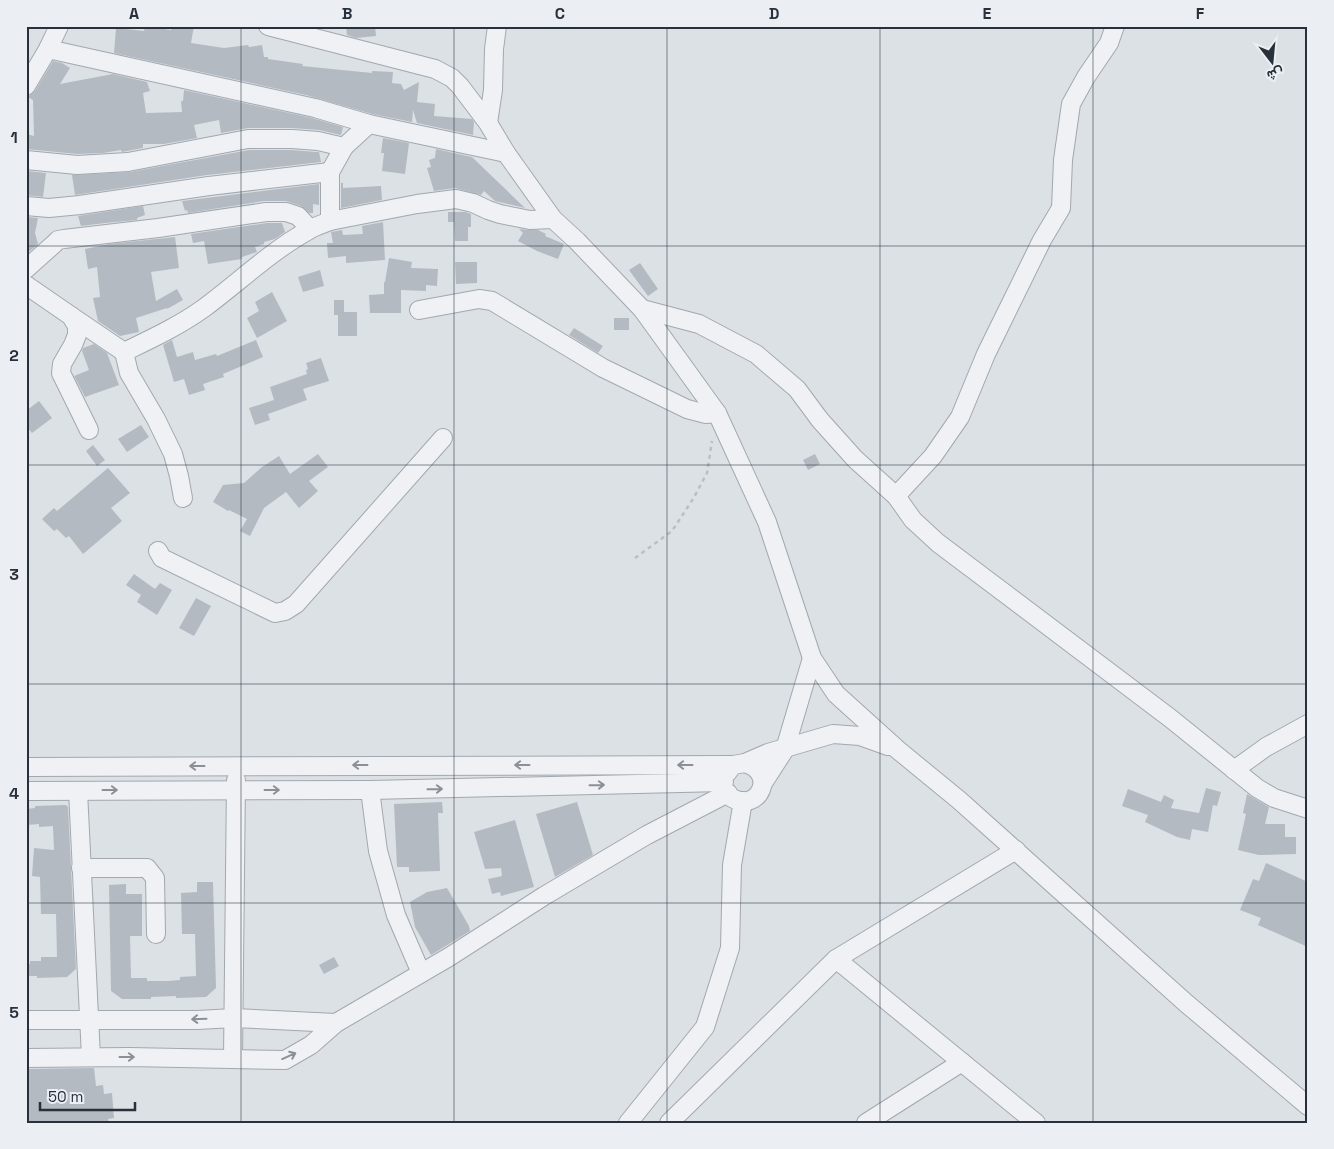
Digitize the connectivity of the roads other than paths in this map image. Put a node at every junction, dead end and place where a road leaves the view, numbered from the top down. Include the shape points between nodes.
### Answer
1 (59, 26) edge
2 (268, 26) edge
3 (497, 26) edge
4 (1116, 26) edge
5 (48, 49) junction
6 (26, 86) edge
7 (369, 124) junction
8 (488, 124) junction
9 (344, 147) junction
10 (506, 153) junction
11 (26, 160) edge
12 (330, 172) junction
13 (26, 206) edge
14 (553, 219) junction
15 (330, 221) junction
16 (310, 229) junction
17 (26, 268) edge
18 (26, 285) edge
19 (642, 309) junction
20 (419, 310) dead end
21 (71, 316) junction
22 (124, 352) junction
23 (717, 413) junction
24 (88, 430) dead end
25 (443, 438) dead end
26 (896, 496) junction
27 (183, 498) dead end
28 (158, 551) dead end
29 (812, 658) junction
30 (1308, 724) edge
31 (784, 748) junction
32 (898, 750) junction
33 (739, 764) junction
34 (236, 766) junction
35 (26, 767) edge
36 (1234, 770) junction
37 (763, 783) junction
38 (78, 790) junction
39 (236, 790) junction
40 (370, 790) junction
41 (26, 791) edge
42 (732, 792) junction
43 (1308, 809) edge
44 (1016, 850) junction
45 (82, 868) junction
46 (156, 934) dead end
47 (836, 959) junction
48 (421, 973) junction
49 (234, 1018) junction
50 (26, 1020) edge
51 (89, 1020) junction
52 (336, 1022) junction
53 (91, 1057) junction
54 (26, 1058) edge
55 (233, 1059) junction
56 (962, 1062) junction
57 (1308, 1106) edge
58 (628, 1123) edge
59 (668, 1123) edge
60 (866, 1123) edge
61 (1036, 1123) edge

1 - 5 street
2 - 8 street via 435,69 460,86
3 - 8 street
4 - 26 street via 1071,104 1062,160 1061,208 986,354 960,417 933,456
5 - 6 street
5 - 7 street via 315,108
7 - 9 street
7 - 10 street
8 - 10 street
9 - 11 street via 318,141 248,139 128,162 77,165
9 - 12 street
10 - 14 street
12 - 13 street via 80,205
12 - 15 street
14 - 15 street via 515,217 456,199
14 - 19 street
15 - 16 street
16 - 17 street via 298,216 266,212 64,239 58,240
16 - 22 street via 177,326
18 - 21 street
19 - 23 street
19 - 26 street via 699,324 756,354 796,389 856,459
20 - 23 street via 479,299 492,301 603,368 687,409
21 - 22 street
21 - 24 street via 77,326 77,335 62,364 61,373
22 - 27 street via 129,373 173,454
23 - 29 street via 767,522
25 - 28 street via 296,604 285,611 275,613 162,558
26 - 36 street via 913,520 938,543
29 - 31 street
29 - 32 street via 836,694
30 - 36 street via 1266,747
31 - 32 street via 833,734 860,736
31 - 33 street
31 - 37 street
32 - 44 street
33 -> 34 street
33 - 37 street via 756,768
33 - 42 street via 725,776
34 -> 35 street
34 - 39 street
36 - 43 street via 1274,798
37 - 42 street via 759,794 749,801
38 -> 39 street
38 - 41 street
38 - 45 street
39 -> 40 street
39 - 49 street
40 -> 42 street
40 - 48 street via 378,852 396,915
42 - 48 street via 648,835
42 - 58 street via 730,948 705,1027
44 - 47 street
44 - 57 street via 1187,1004
45 - 46 street via 147,868 155,878
45 - 51 street
47 - 56 street
47 - 59 street
48 - 52 street
49 -> 51 street
49 - 52 street
49 - 55 street
50 - 51 street
51 - 53 street
55 -> 52 street via 285,1060 311,1045
53 - 54 street
53 -> 55 street
56 - 60 street
56 - 61 street

